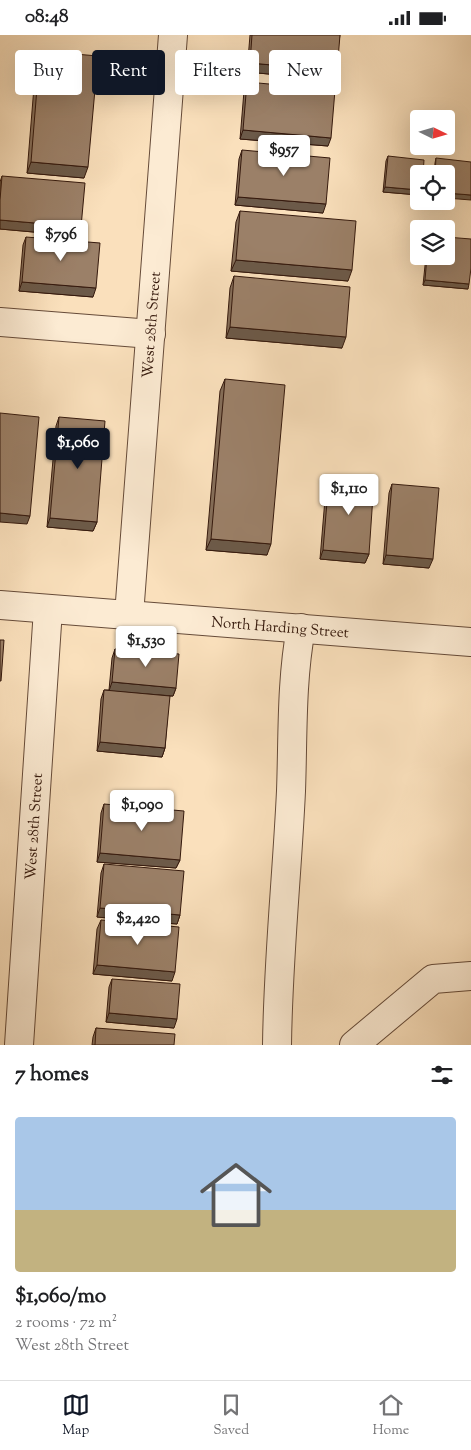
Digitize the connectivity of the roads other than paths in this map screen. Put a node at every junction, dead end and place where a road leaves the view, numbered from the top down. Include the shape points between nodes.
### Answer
1 (173, 35) edge
2 (0, 322) edge
3 (151, 334) junction
4 (0, 605) edge
5 (48, 609) junction
6 (129, 615) junction
7 (301, 629) junction
8 (471, 642) edge
9 (471, 976) edge
10 (19, 1045) edge
11 (277, 1045) edge
12 (354, 1045) edge

1 - 3 street, West 28th Street
2 - 3 street
3 - 6 street, West 28th Street
4 - 5 street, North Harding Street
5 - 6 street, North Harding Street
5 - 10 street, West 28th Street
6 - 7 street, North Harding Street
7 - 8 street, North Harding Street
7 - 11 street via 296,659
9 - 12 street via 433,979

